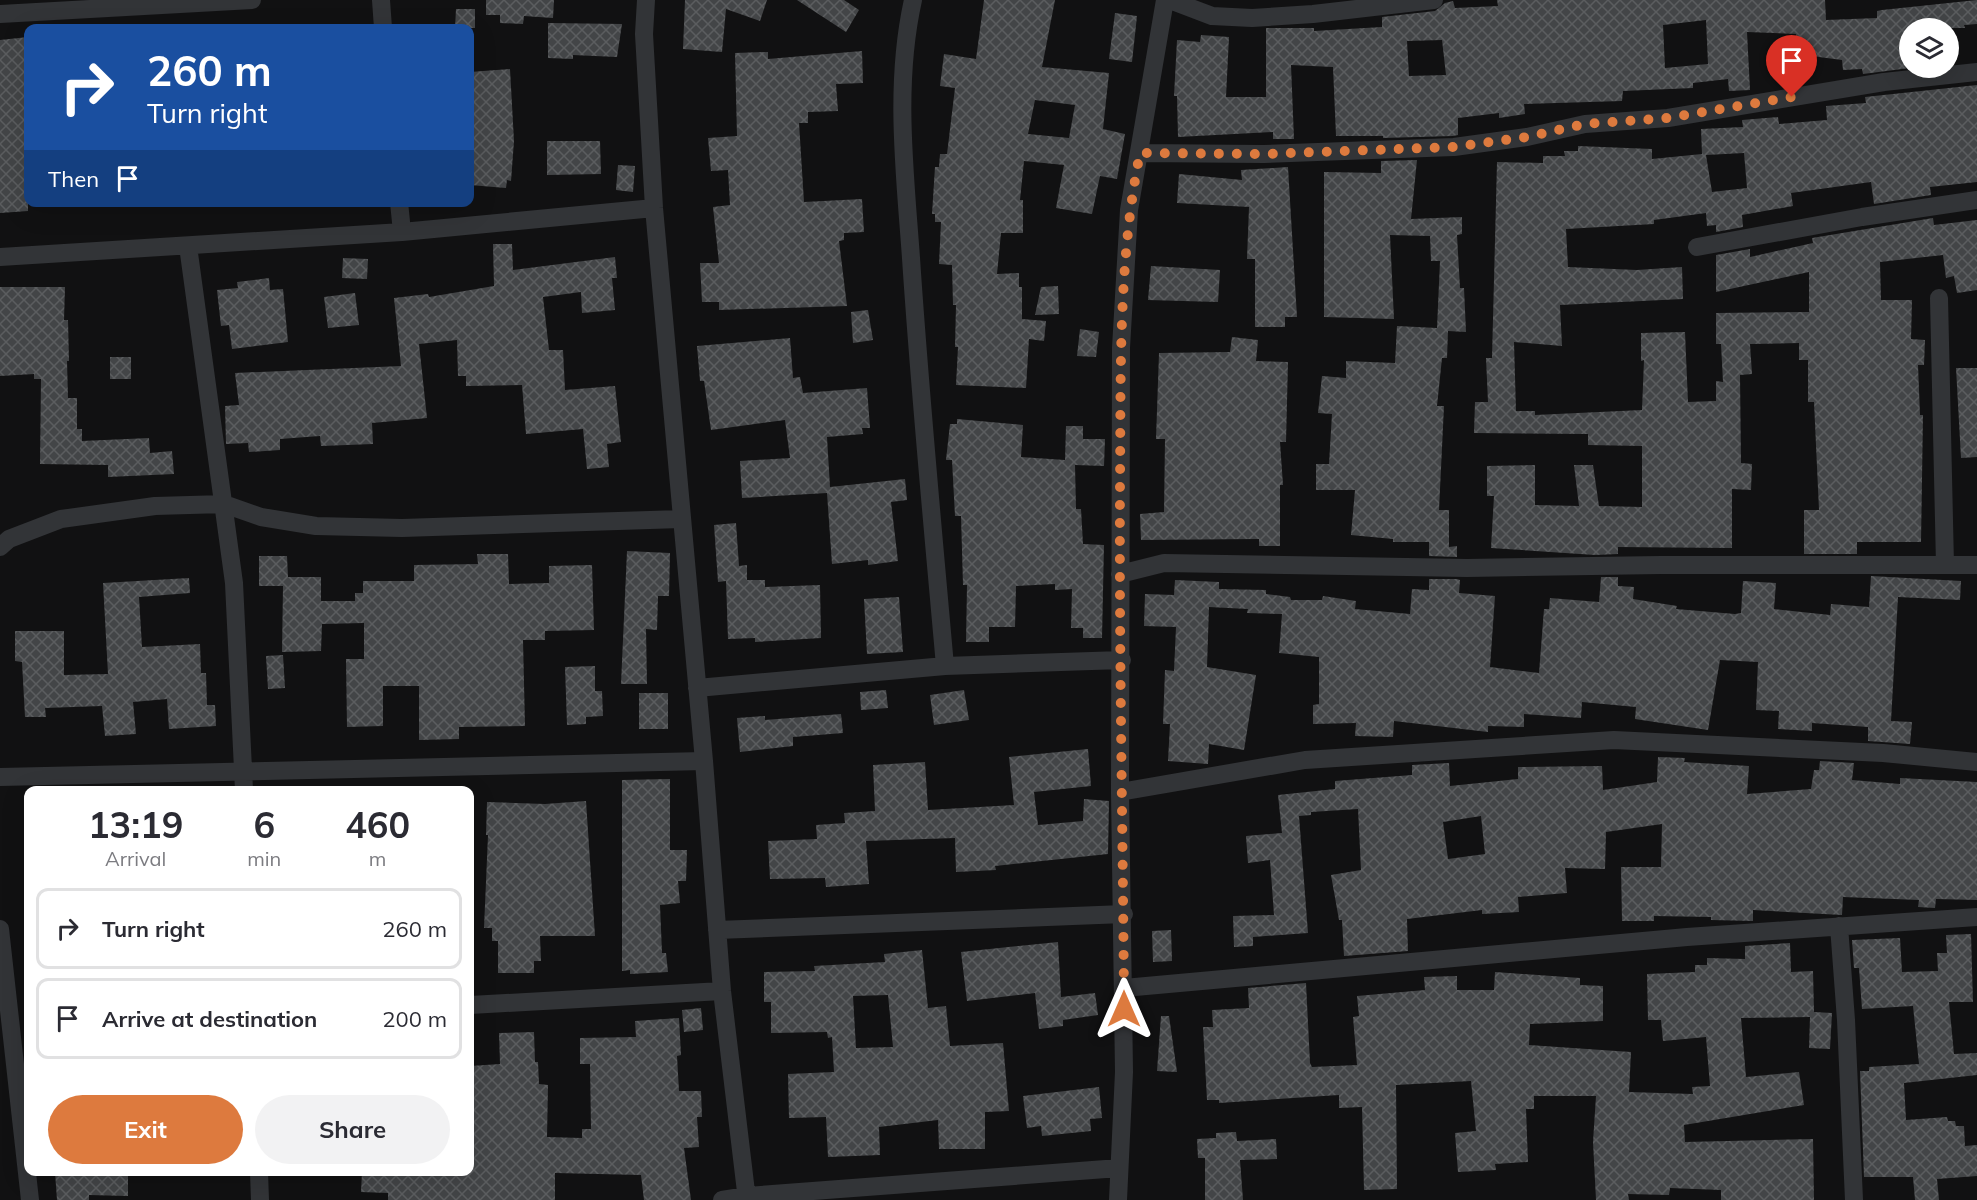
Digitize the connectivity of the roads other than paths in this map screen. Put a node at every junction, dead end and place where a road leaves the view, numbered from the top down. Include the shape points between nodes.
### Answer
1 (252, 0) edge
2 (381, 0) edge
3 (646, 0) edge
4 (913, 0) edge
5 (1168, 0) edge
6 (1434, 0) edge
7 (0, 14) edge
8 (383, 24) edge
9 (1977, 72) edge
10 (1140, 153) junction
11 (1977, 200) edge
12 (400, 207) edge
13 (654, 208) junction
14 (402, 232) junction
15 (188, 246) junction
16 (1697, 247) dead end
17 (0, 257) edge
18 (1939, 298) dead end
19 (224, 504) junction
20 (681, 519) junction
21 (0, 547) edge
22 (1945, 565) junction
23 (1977, 565) edge
24 (1120, 574) junction
25 (1122, 660) junction
26 (945, 666) junction
27 (697, 688) junction
28 (704, 761) junction
29 (1977, 762) edge
30 (243, 772) junction
31 (0, 777) edge
32 (244, 786) edge
33 (1120, 792) junction
34 (1124, 914) junction
35 (1977, 917) edge
36 (1839, 926) junction
37 (0, 929) edge
38 (717, 930) junction
39 (1124, 988) junction
40 (722, 992) junction
41 (474, 1005) edge
42 (24, 1146) edge
43 (1119, 1168) junction
44 (27, 1176) edge
45 (259, 1176) edge
46 (747, 1198) edge
47 (30, 1200) edge
48 (260, 1200) edge
49 (722, 1200) edge
50 (1118, 1200) edge
51 (1854, 1200) edge

1 - 7 street
2 - 8 street
3 - 13 street via 644,34
4 - 26 street via 904,53 902,111 918,370
5 - 6 street via 1212,16 1252,18
5 - 10 street
9 - 10 street via 1884,82 1668,118 1585,124 1454,147 1264,154
10 - 24 street via 1129,210 1122,336
11 - 16 street
12 - 14 street
13 - 14 street
13 - 20 street
14 - 15 street
15 - 17 street
15 - 19 street
18 - 22 street
19 - 20 street via 261,517 316,526 402,528
19 - 21 street via 154,506 61,519 9,539
19 - 30 street via 234,583
20 - 27 street
22 - 23 street
22 - 24 street via 1467,568 1164,563
24 - 25 street
25 - 26 street
25 - 33 street
26 - 27 street
27 - 28 street
28 - 30 street
28 - 38 street
29 - 33 street via 1614,740 1305,760
30 - 31 street
30 - 32 street
33 - 34 street
34 - 38 street
34 - 39 street
35 - 36 street
36 - 39 street
36 - 51 street
37 - 42 street
38 - 40 street
39 - 43 street
40 - 41 street
40 - 46 street
43 - 46 street
43 - 50 street
44 - 47 street
45 - 48 street
46 - 49 street

